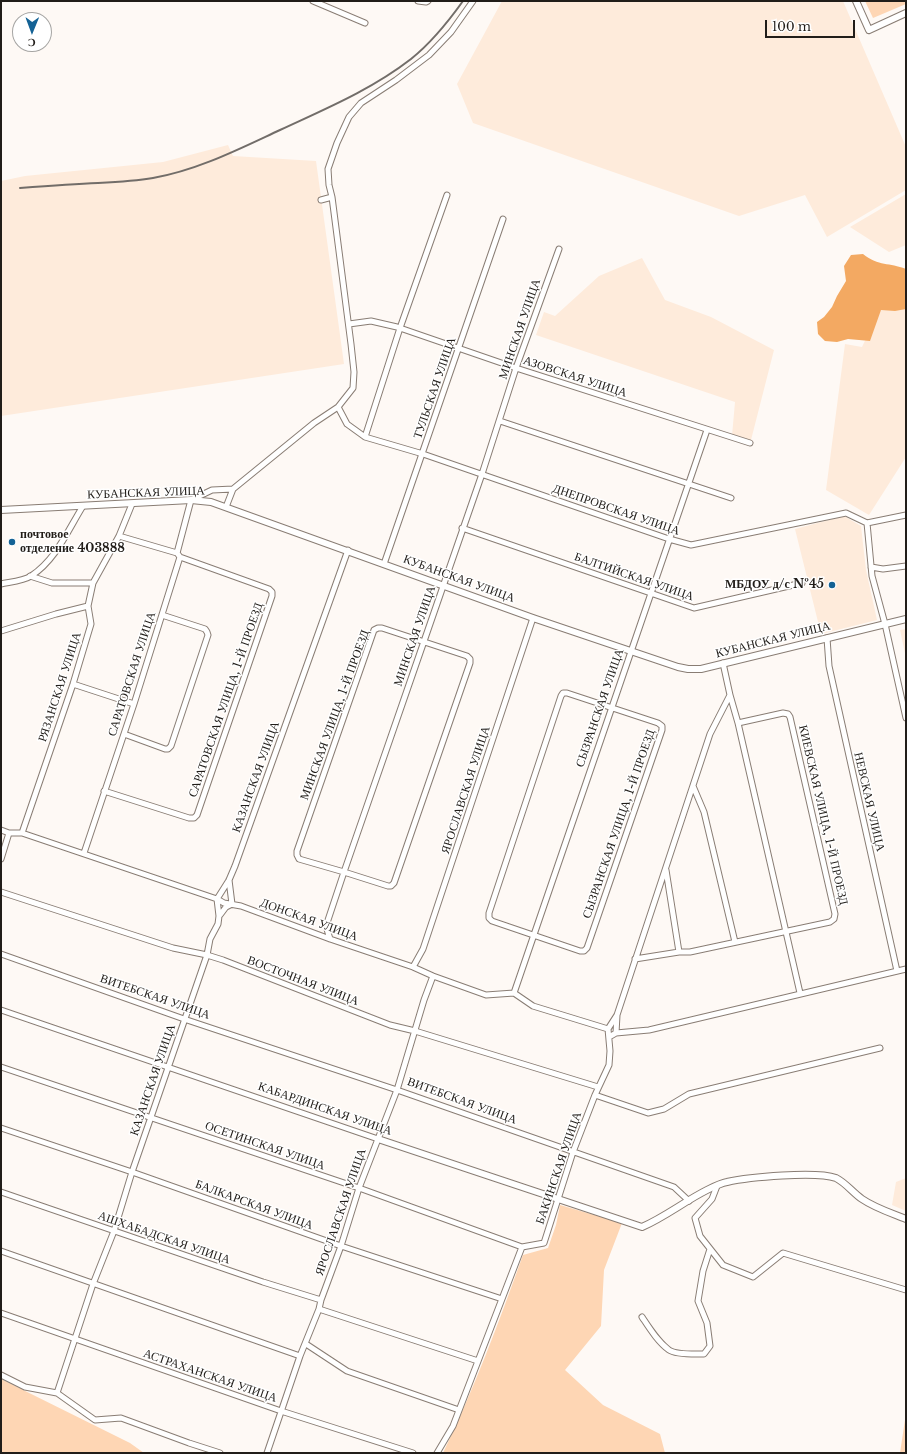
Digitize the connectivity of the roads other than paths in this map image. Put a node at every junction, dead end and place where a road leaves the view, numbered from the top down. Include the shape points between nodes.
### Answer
1 (313, 1) edge
2 (418, 1) edge
3 (428, 1) edge
4 (474, 1) edge
5 (856, 1) edge
6 (906, 14) edge
7 (365, 23) dead end
8 (447, 195) dead end
9 (332, 197) junction
10 (321, 200) dead end
11 (504, 219) dead end
12 (559, 249) dead end
13 (349, 324) junction
14 (400, 328) junction
15 (459, 348) junction
16 (516, 368) junction
17 (338, 407) junction
18 (500, 421) junction
19 (707, 430) junction
20 (364, 437) junction
21 (750, 443) dead end
22 (423, 454) junction
23 (482, 474) junction
24 (689, 484) junction
25 (233, 489) junction
26 (731, 498) dead end
27 (191, 500) junction
28 (132, 504) junction
29 (83, 506) junction
30 (226, 507) junction
31 (1, 510) edge
32 (906, 515) edge
33 (867, 523) junction
34 (462, 528) junction
35 (119, 536) junction
36 (669, 539) junction
37 (348, 550) junction
38 (178, 555) junction
39 (384, 564) junction
40 (906, 566) edge
41 (871, 567) junction
42 (30, 576) junction
43 (93, 583) junction
44 (802, 583) dead end
45 (1, 584) edge
46 (443, 585) junction
47 (650, 594) junction
48 (88, 606) junction
49 (162, 616) junction
50 (533, 618) junction
51 (906, 619) edge
52 (885, 624) junction
53 (1, 631) edge
54 (827, 638) junction
55 (423, 641) junction
56 (630, 651) junction
57 (722, 663) junction
58 (73, 684) junction
59 (730, 694) junction
60 (134, 704) junction
61 (611, 708) junction
62 (906, 718) edge
63 (738, 724) junction
64 (124, 734) junction
65 (693, 786) junction
66 (104, 791) junction
67 (1, 830) edge
68 (9, 833) junction
69 (22, 833) junction
70 (84, 853) junction
71 (1, 859) edge
72 (666, 870) junction
73 (344, 872) junction
74 (229, 880) junction
75 (1, 892) edge
76 (217, 899) junction
77 (232, 904) junction
78 (220, 916) junction
79 (786, 932) junction
80 (534, 936) junction
81 (330, 939) junction
82 (735, 942) junction
83 (679, 952) junction
84 (1, 954) edge
85 (206, 955) junction
86 (635, 959) junction
87 (413, 967) junction
88 (906, 968) edge
89 (897, 971) junction
90 (433, 976) junction
91 (514, 993) junction
92 (800, 993) junction
93 (1, 1010) edge
94 (617, 1015) junction
95 (184, 1019) junction
96 (608, 1029) junction
97 (415, 1031) junction
98 (616, 1032) junction
99 (609, 1037) junction
100 (880, 1048) dead end
101 (1, 1067) edge
102 (169, 1067) junction
103 (598, 1087) junction
104 (397, 1090) junction
105 (595, 1095) junction
106 (151, 1118) junction
107 (1, 1128) edge
108 (378, 1138) junction
109 (573, 1152) junction
110 (132, 1172) junction
111 (717, 1186) junction
112 (359, 1188) junction
113 (1, 1192) edge
114 (558, 1200) junction
115 (689, 1201) junction
116 (906, 1219) edge
117 (114, 1231) junction
118 (341, 1246) junction
119 (522, 1247) junction
120 (710, 1249) junction
121 (1, 1251) edge
122 (93, 1284) junction
123 (906, 1290) edge
124 (502, 1299) junction
125 (321, 1300) junction
126 (320, 1309) junction
127 (1, 1313) edge
128 (642, 1318) dead end
129 (74, 1339) junction
130 (306, 1344) junction
131 (300, 1356) junction
132 (478, 1361) junction
133 (1, 1375) edge
134 (57, 1394) junction
135 (459, 1410) junction
136 (281, 1411) junction
137 (220, 1453) edge
138 (267, 1453) edge
139 (413, 1453) edge
140 (437, 1453) edge

1 - 7 street
2 - 3 street
4 - 9 street via 451,32 429,55 362,103 349,117 336,143 328,169
5 - 6 street via 869,30
8 - 14 street
9 - 10 street
9 - 13 street
11 - 15 street, ТУЛЬСКАЯ УЛИЦА
12 - 16 street, МИНСКАЯ УЛИЦА
13 - 14 street, АЗОВСКАЯ УЛИЦА via 371,320
13 - 17 street via 354,372 352,388
14 - 15 street, АЗОВСКАЯ УЛИЦА
14 - 20 street
15 - 16 street, АЗОВСКАЯ УЛИЦА
15 - 22 street, ТУЛЬСКАЯ УЛИЦА
16 - 18 street, МИНСКАЯ УЛИЦА
16 - 19 street, АЗОВСКАЯ УЛИЦА
17 - 20 street, ДНЕПРОВСКАЯ УЛИЦА via 346,424
17 - 25 street via 314,423
18 - 23 street, МИНСКАЯ УЛИЦА
18 - 24 street
19 - 21 street, АЗОВСКАЯ УЛИЦА
19 - 24 street, СЫЗРАНСКАЯ УЛИЦА
20 - 22 street, ДНЕПРОВСКАЯ УЛИЦА
22 - 23 street, ДНЕПРОВСКАЯ УЛИЦА
22 - 39 street, ТУЛЬСКАЯ УЛИЦА
23 - 34 street, МИНСКАЯ УЛИЦА
23 - 36 street, ДНЕПРОВСКАЯ УЛИЦА
24 - 26 street
24 - 36 street, СЫЗРАНСКАЯ УЛИЦА
25 - 27 street via 212,490
25 - 30 street
27 - 28 street, КУБАНСКАЯ УЛИЦА
27 - 30 street, КУБАНСКАЯ УЛИЦА
27 - 38 street, САРАТОВСКАЯ УЛИЦА
28 - 29 street, КУБАНСКАЯ УЛИЦА
28 - 35 street, РЯЗАНСКАЯ УЛИЦА
29 - 31 street, КУБАНСКАЯ УЛИЦА
29 - 42 street via 48,561
30 - 37 street, КУБАНСКАЯ УЛИЦА
32 - 33 street
33 - 36 street, ДНЕПРОВСКАЯ УЛИЦА via 846,513 691,545
33 - 41 street
34 - 46 street, МИНСКАЯ УЛИЦА
34 - 47 street, БАЛТИЙСКАЯ УЛИЦА
35 - 38 street
35 - 43 street, РЯЗАНСКАЯ УЛИЦА
36 - 47 street, СЫЗРАНСКАЯ УЛИЦА
37 - 39 street, КУБАНСКАЯ УЛИЦА
37 - 74 street, КАЗАНСКАЯ УЛИЦА
38 - 49 street, САРАТОВСКАЯ УЛИЦА
38 - 66 street, САРАТОВСКАЯ УЛИЦА, 1-Й ПРОЕЗД via 269,589 272,596 194,818
39 - 46 street, КУБАНСКАЯ УЛИЦА
40 - 41 street via 883,569
41 - 52 street
42 - 43 street via 52,583
42 - 45 street
43 - 48 street, РЯЗАНСКАЯ УЛИЦА
44 - 47 street, БАЛТИЙСКАЯ УЛИЦА via 694,608
46 - 50 street, КУБАНСКАЯ УЛИЦА
46 - 55 street, МИНСКАЯ УЛИЦА
47 - 56 street, СЫЗРАНСКАЯ УЛИЦА
48 - 53 street
48 - 58 street, РЯЗАНСКАЯ УЛИЦА via 90,624
49 - 60 street, САРАТОВСКАЯ УЛИЦА
49 - 64 street via 205,629 208,635 171,746 165,749
50 - 56 street, КУБАНСКАЯ УЛИЦА
50 - 87 street, ЯРОСЛАВСКАЯ УЛИЦА via 423,949
51 - 52 street, КУБАНСКАЯ УЛИЦА
52 - 54 street, КУБАНСКАЯ УЛИЦА
52 - 62 street
54 - 57 street, КУБАНСКАЯ УЛИЦА
54 - 89 street, НЕВСКАЯ УЛИЦА via 829,666
55 - 73 street, МИНСКАЯ УЛИЦА
55 - 73 street, МИНСКАЯ УЛИЦА, 1-Й ПРОЕЗД via 382,628 374,630 299,844 299,859
55 - 73 street, МИНСКАЯ УЛИЦА, 1-Й ПРОЕЗД via 467,656 470,663 394,883 388,886
56 - 57 street, КУБАНСКАЯ УЛИЦА via 688,669
56 - 61 street, СЫЗРАНСКАЯ УЛИЦА
57 - 59 street
58 - 60 street
58 - 69 street, РЯЗАНСКАЯ УЛИЦА
59 - 63 street
59 - 65 street via 710,734
60 - 64 street, САРАТОВСКАЯ УЛИЦА
61 - 80 street, СЫЗРАНСКАЯ УЛИЦА
61 - 80 street, СЫЗРАНСКАЯ УЛИЦА, 1-Й ПРОЕЗД via 567,693 561,696 489,913 492,921
61 - 80 street, СЫЗРАНСКАЯ УЛИЦА, 1-Й ПРОЕЗД via 658,723 662,726 660,738 587,948 580,951
63 - 79 street
63 - 79 street, КИЕВСКАЯ УЛИЦА, 1-Й ПРОЕЗД via 783,713 790,717 835,914 830,922
64 - 66 street, САРАТОВСКАЯ УЛИЦА
65 - 72 street
65 - 82 street via 704,812
66 - 70 street, САРАТОВСКАЯ УЛИЦА
67 - 68 street, ДОНСКАЯ УЛИЦА
68 - 69 street, ДОНСКАЯ УЛИЦА
68 - 71 street
69 - 70 street, ДОНСКАЯ УЛИЦА
70 - 76 street, ДОНСКАЯ УЛИЦА
72 - 83 street
72 - 86 street
73 - 81 street, МИНСКАЯ УЛИЦА via 326,926
74 - 76 street, КАЗАНСКАЯ УЛИЦА
74 - 77 street
75 - 85 street, ВОСТОЧНАЯ УЛИЦА via 173,948
76 - 77 street, ДОНСКАЯ УЛИЦА
76 - 78 street
77 - 78 street via 226,907
77 - 81 street, ДОНСКАЯ УЛИЦА
78 - 85 street, КАЗАНСКАЯ УЛИЦА
79 - 82 street, КИЕВСКАЯ УЛИЦА, 1-Й ПРОЕЗД
79 - 92 street
80 - 91 street, СЫЗРАНСКАЯ УЛИЦА
81 - 87 street, ДОНСКАЯ УЛИЦА
82 - 83 street, КИЕВСКАЯ УЛИЦА, 1-Й ПРОЕЗД
83 - 86 street, КИЕВСКАЯ УЛИЦА, 1-Й ПРОЕЗД
84 - 95 street, ВИТЕБСКАЯ УЛИЦА
85 - 95 street, КАЗАНСКАЯ УЛИЦА
85 - 97 street, ВОСТОЧНАЯ УЛИЦА via 390,1025
86 - 94 street
87 - 90 street, ДОНСКАЯ УЛИЦА
88 - 89 street
89 - 92 street
90 - 91 street, ДОНСКАЯ УЛИЦА via 486,995
90 - 97 street, ЯРОСЛАВСКАЯ УЛИЦА
91 - 96 street via 533,1006
92 - 98 street via 649,1030
93 - 102 street, КАБАРДИНСКАЯ УЛИЦА
94 - 96 street
94 - 98 street
95 - 102 street, КАЗАНСКАЯ УЛИЦА
95 - 104 street, ВИТЕБСКАЯ УЛИЦА
96 - 99 street, БАКИНСКАЯ УЛИЦА
97 - 103 street, ВОСТОЧНАЯ УЛИЦА
97 - 104 street, ЯРОСЛАВСКАЯ УЛИЦА
98 - 99 street
99 - 103 street, БАКИНСКАЯ УЛИЦА via 609,1065
100 - 105 street via 689,1094 664,1109 648,1113
101 - 106 street, ОСЕТИНСКАЯ УЛИЦА
102 - 106 street, КАЗАНСКАЯ УЛИЦА
102 - 108 street, КАБАРДИНСКАЯ УЛИЦА
103 - 105 street, БАКИНСКАЯ УЛИЦА
104 - 108 street, ЯРОСЛАВСКАЯ УЛИЦА
104 - 109 street, ВИТЕБСКАЯ УЛИЦА
105 - 109 street, БАКИНСКАЯ УЛИЦА
106 - 110 street, КАЗАНСКАЯ УЛИЦА
106 - 112 street, ОСЕТИНСКАЯ УЛИЦА
107 - 110 street, БАЛКАРСКАЯ УЛИЦА
108 - 112 street, ЯРОСЛАВСКАЯ УЛИЦА
108 - 114 street, КАБАРДИНСКАЯ УЛИЦА
109 - 114 street, БАКИНСКАЯ УЛИЦА
109 - 115 street, ВИТЕБСКАЯ УЛИЦА via 674,1187
110 - 117 street, КАЗАНСКАЯ УЛИЦА
110 - 118 street, БАЛКАРСКАЯ УЛИЦА
111 - 115 street
111 - 116 street via 726,1182 772,1177 828,1176 844,1183 873,1206
111 - 120 street via 712,1199 695,1218 700,1236
112 - 118 street, ЯРОСЛАВСКАЯ УЛИЦА
112 - 119 street, ОСЕТИНСКАЯ УЛИЦА
113 - 117 street, АШХАБАДСКАЯ УЛИЦА
114 - 115 street, КАБАРДИНСКАЯ УЛИЦА via 642,1228
114 - 119 street, БАКИНСКАЯ УЛИЦА via 544,1243
117 - 122 street, КАЗАНСКАЯ УЛИЦА
117 - 125 street, АШХАБАДСКАЯ УЛИЦА
118 - 124 street, БАЛКАРСКАЯ УЛИЦА
118 - 125 street, ЯРОСЛАВСКАЯ УЛИЦА
119 - 124 street
120 - 123 street via 723,1265 753,1277 783,1253
120 - 128 street via 698,1301 706,1323 710,1346 704,1354 670,1351 655,1337
121 - 122 street
122 - 129 street, КАЗАНСКАЯ УЛИЦА
122 - 131 street
124 - 132 street
125 - 126 street, ЯРОСЛАВСКАЯ УЛИЦА
126 - 130 street, ЯРОСЛАВСКАЯ УЛИЦА
126 - 132 street
127 - 129 street, АСТРАХАНСКАЯ УЛИЦА
129 - 134 street, КАЗАНСКАЯ УЛИЦА
129 - 136 street, АСТРАХАНСКАЯ УЛИЦА
130 - 131 street, ЯРОСЛАВСКАЯ УЛИЦА
130 - 135 street via 348,1371
131 - 136 street, ЯРОСЛАВСКАЯ УЛИЦА
132 - 135 street
133 - 134 street via 25,1387
134 - 137 street via 95,1420 121,1418
135 - 140 street
136 - 138 street, ЯРОСЛАВСКАЯ УЛИЦА
136 - 139 street, АСТРАХАНСКАЯ УЛИЦА

